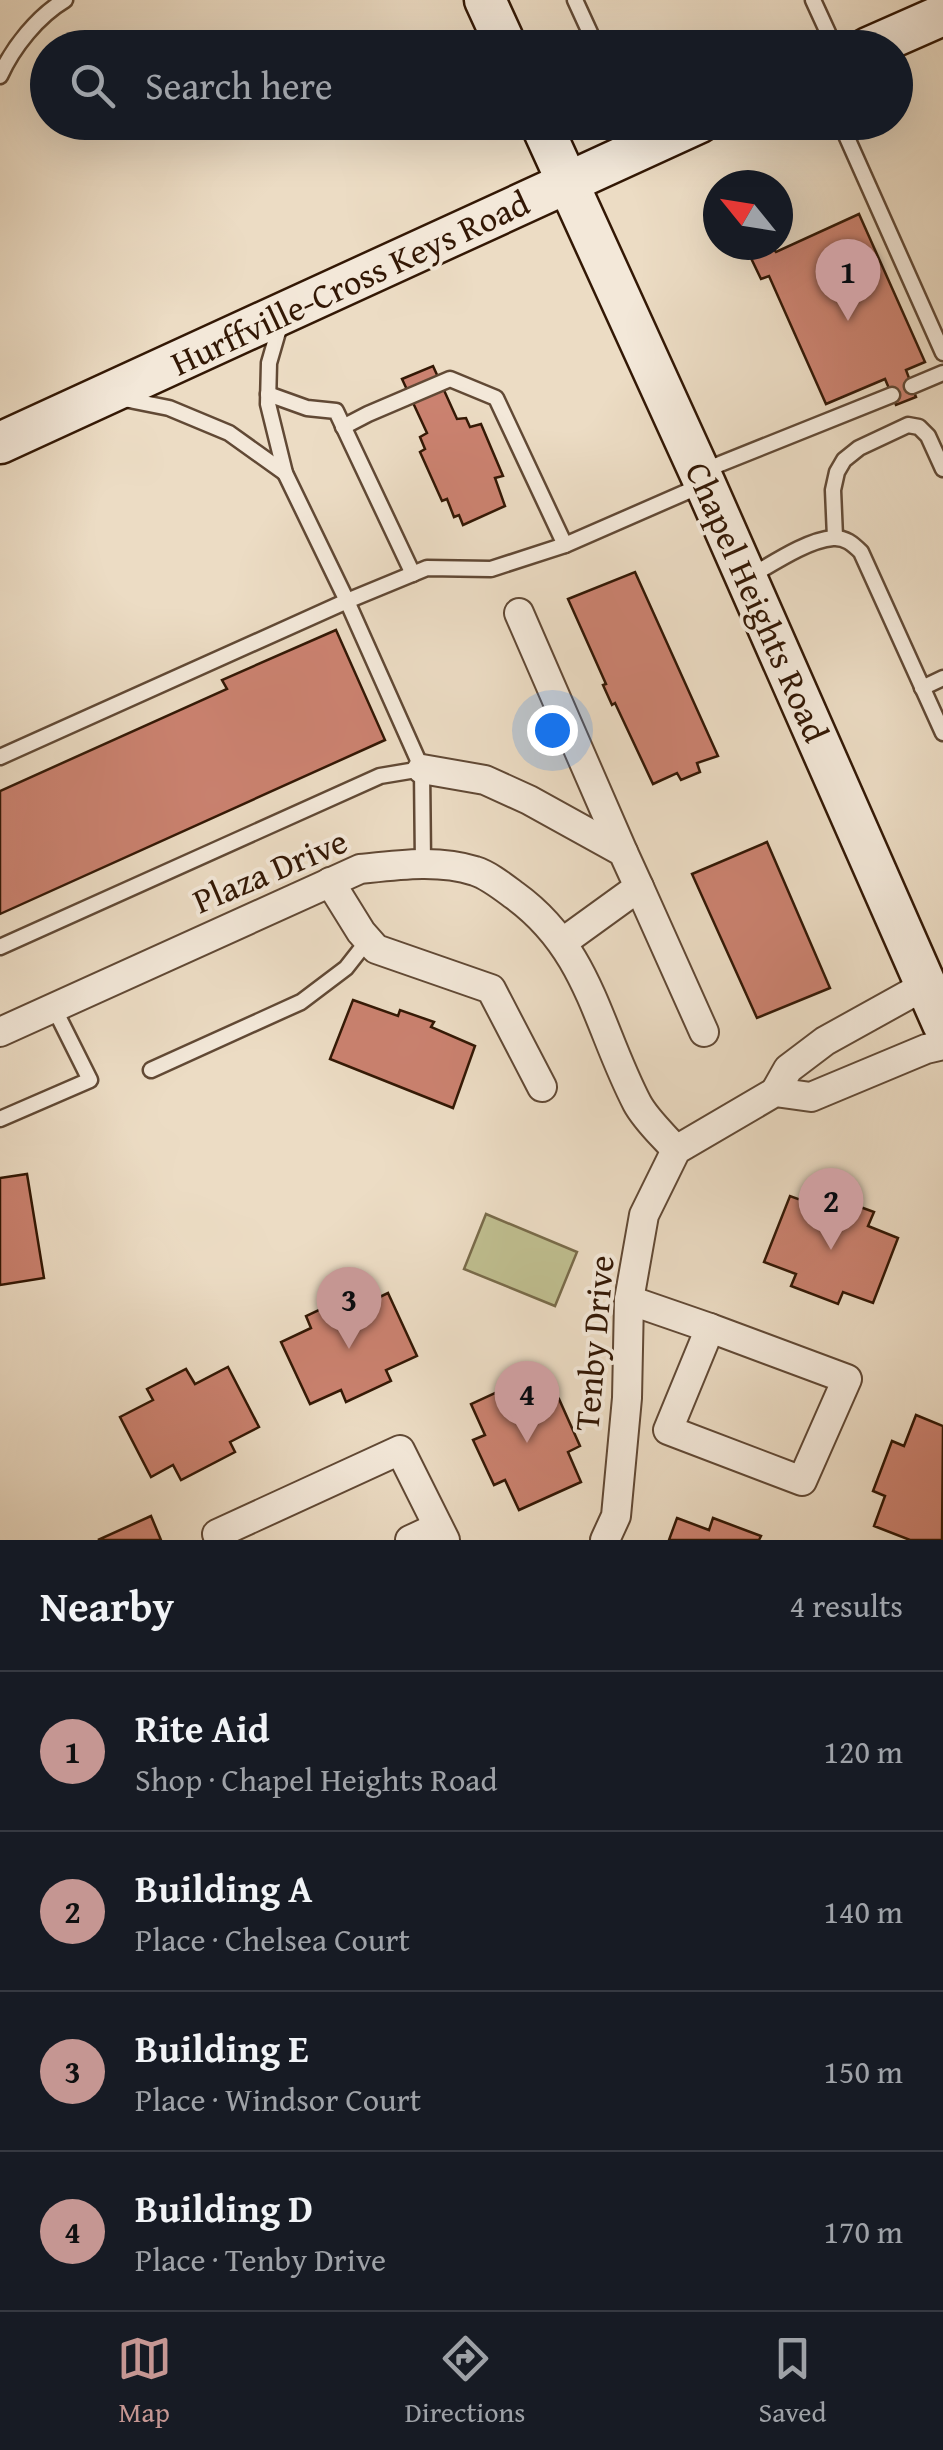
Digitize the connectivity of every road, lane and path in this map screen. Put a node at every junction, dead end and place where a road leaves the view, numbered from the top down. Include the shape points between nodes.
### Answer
1 (66, 0) edge
2 (485, 0) edge
3 (576, 0) edge
4 (813, 0) edge
5 (943, 15) edge
6 (31, 30) edge
7 (499, 30) edge
8 (589, 30) edge
9 (827, 30) edge
10 (909, 30) edge
11 (30, 32) edge
12 (0, 76) edge
13 (548, 140) edge
14 (660, 140) edge
15 (848, 140) edge
16 (567, 182) junction
17 (283, 314) junction
18 (943, 353) edge
19 (943, 373) edge
20 (912, 386) dead end
21 (268, 394) junction
22 (892, 395) dead end
23 (106, 396) junction
24 (343, 427) junction
25 (0, 442) edge
26 (943, 470) edge
27 (284, 473) junction
28 (702, 478) junction
29 (835, 537) junction
30 (566, 546) junction
31 (413, 574) junction
32 (747, 578) junction
33 (347, 601) junction
34 (519, 613) dead end
35 (943, 678) edge
36 (922, 688) junction
37 (943, 733) edge
38 (0, 757) edge
39 (422, 770) junction
40 (624, 852) junction
41 (423, 863) junction
42 (330, 882) junction
43 (639, 886) junction
44 (368, 940) junction
45 (563, 942) junction
46 (0, 947) edge
47 (936, 1001) edge
48 (54, 1008) junction
49 (0, 1032) edge
50 (704, 1032) dead end
51 (943, 1045) edge
52 (151, 1070) dead end
53 (542, 1087) dead end
54 (776, 1092) junction
55 (0, 1119) edge
56 (676, 1150) junction
57 (629, 1300) junction
58 (710, 1328) junction
59 (442, 1534) edge
60 (220, 1540) edge
61 (410, 1540) edge
62 (605, 1540) edge

1 - 6 lane
2 - 7 street
3 - 8 lane
4 - 9 lane
5 - 10 street
11 - 12 lane
13 - 16 street, Chapel Heights Road
14 - 16 street, Hurffville-Cross Keys Road
15 - 18 lane
16 - 17 street, Hurffville-Cross Keys Road
16 - 28 street, Chapel Heights Road
17 - 21 lane
17 - 23 street, Hurffville-Cross Keys Road
19 - 20 lane
21 - 24 lane via 336,411
21 - 27 lane
22 - 28 lane
23 - 25 street, Hurffville-Cross Keys Road
23 - 27 lane via 169,408 229,433
24 - 30 lane via 450,379 496,398
24 - 31 lane
26 - 29 lane via 920,427 908,425 859,448 836,472
27 - 33 lane
28 - 30 lane
28 - 32 street, Chapel Heights Road
29 - 32 lane
29 - 36 lane via 861,552
30 - 31 lane via 491,568
31 - 33 lane
32 - 47 street, Chapel Heights Road
33 - 38 lane
33 - 39 lane
34 - 40 street
35 - 36 lane
36 - 37 lane
39 - 40 street via 485,780
39 - 41 lane
39 - 46 lane via 380,776
40 - 43 street
41 - 42 street, Plaza Drive via 360,869
41 - 45 street, Plaza Drive via 476,871 536,910
42 - 44 street
42 - 48 street, Plaza Drive
43 - 45 street
43 - 50 street
44 - 52 lane via 346,968 301,1002
44 - 53 street via 491,989
45 - 56 street, Plaza Drive via 638,1106
47 - 54 street via 825,1040 788,1069
48 - 49 street, Plaza Drive
48 - 55 lane via 90,1080
51 - 54 street via 810,1098
54 - 56 street
56 - 57 street, Tenby Drive via 644,1215
57 - 58 street
57 - 62 street, Tenby Drive via 616,1516
58 - 58 street via 847,1379 802,1481 668,1430
59 - 60 street via 400,1450 217,1534
59 - 61 street

